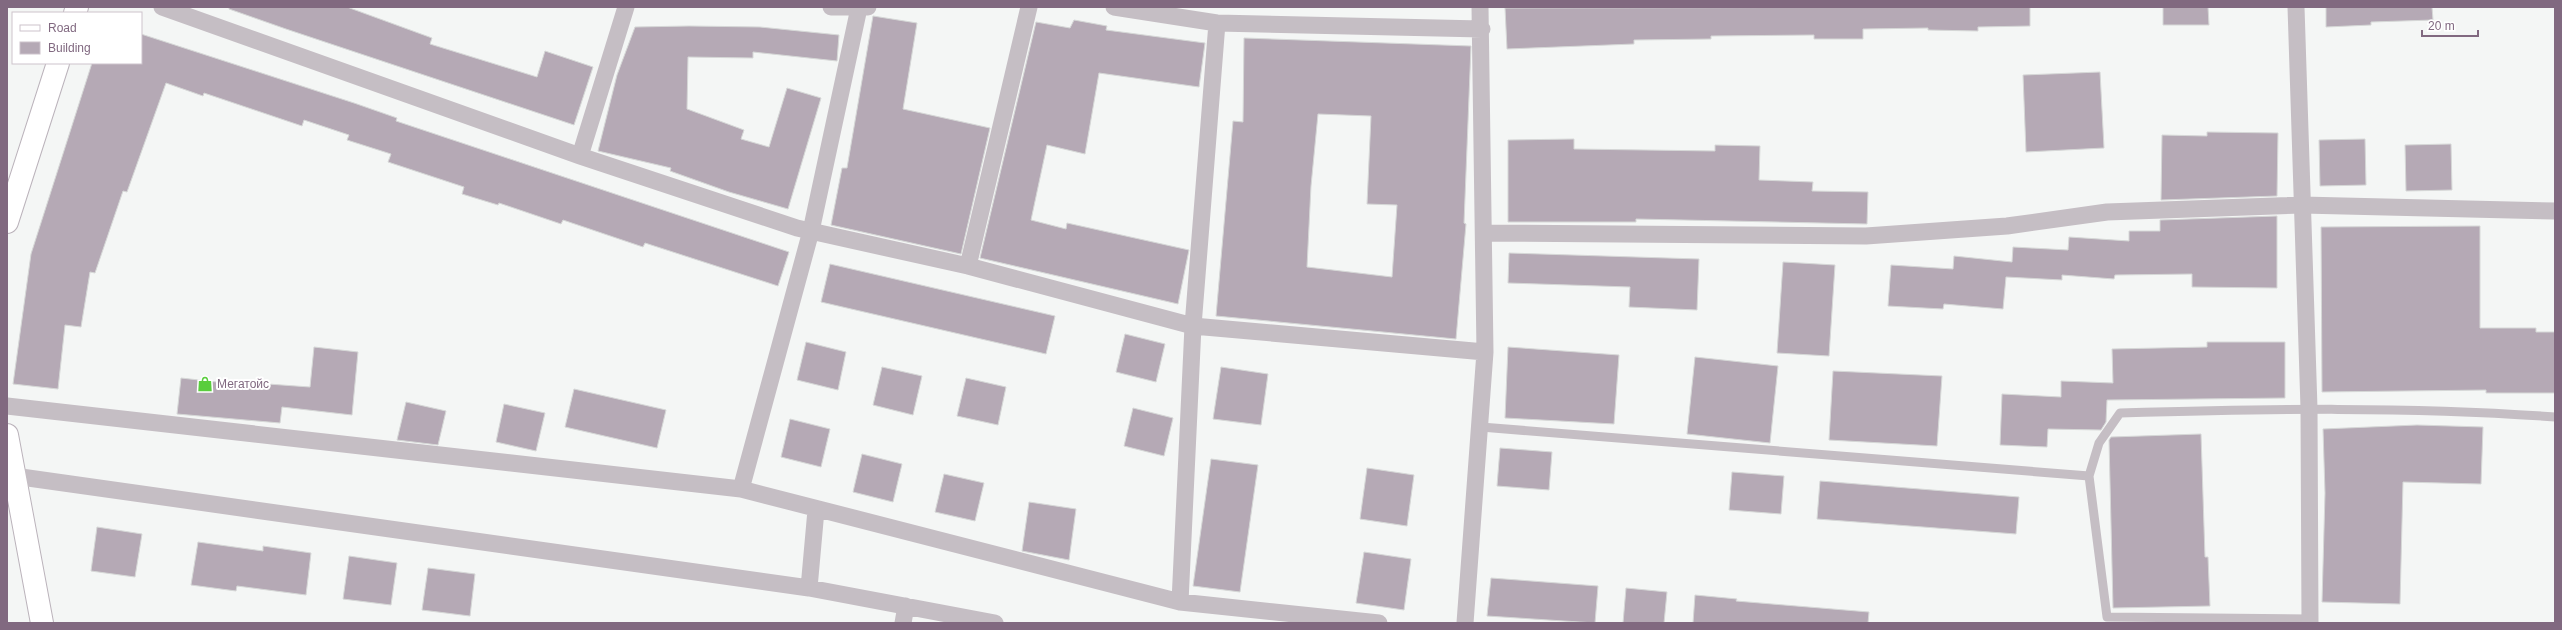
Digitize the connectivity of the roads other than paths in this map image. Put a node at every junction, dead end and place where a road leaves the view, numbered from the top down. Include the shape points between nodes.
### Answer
1 (162, 7) edge
2 (626, 7) edge
3 (831, 7) edge
4 (863, 7) edge
5 (1029, 7) edge
6 (1114, 7) edge
7 (1480, 7) edge
8 (2296, 7) edge
9 (1217, 23) junction
10 (1482, 29) junction
11 (58, 64) edge
12 (580, 156) junction
13 (2302, 205) junction
14 (2555, 211) edge
15 (8, 216) edge
16 (811, 231) junction
17 (1484, 233) junction
18 (968, 266) junction
19 (1193, 326) junction
20 (1485, 352) junction
21 (7, 406) edge
22 (2309, 408) junction
23 (2555, 417) edge
24 (1481, 427) junction
25 (7, 435) edge
26 (11, 465) edge
27 (2089, 476) junction
28 (741, 489) junction
29 (816, 510) junction
30 (809, 588) junction
31 (1180, 602) junction
32 (906, 606) junction
33 (2310, 621) edge
34 (42, 623) edge
35 (903, 623) edge
36 (995, 623) edge
37 (1379, 623) edge
38 (1465, 623) edge

1 - 12 street
2 - 12 street
3 - 4 street
4 - 16 street
5 - 18 street
6 - 9 street
7 - 10 street
8 - 13 street
9 - 10 street
9 - 19 street
10 - 17 street
11 - 15 main road
12 - 16 street
13 - 14 street
13 - 17 street via 2107,212 2007,226 1866,236
13 - 22 street
16 - 18 street
16 - 28 street
17 - 20 street
18 - 19 street
19 - 20 street
19 - 31 street
20 - 24 street
21 - 28 street
22 - 23 lane via 2476,411
22 - 27 lane via 2120,413 2099,443
22 - 33 street
24 - 27 lane
24 - 38 street
25 - 26 main road
26 - 30 street
26 - 34 main road
27 - 33 lane via 2107,617
28 - 29 street
29 - 30 street
29 - 31 street
30 - 32 street
31 - 37 street
32 - 35 street
32 - 36 street

